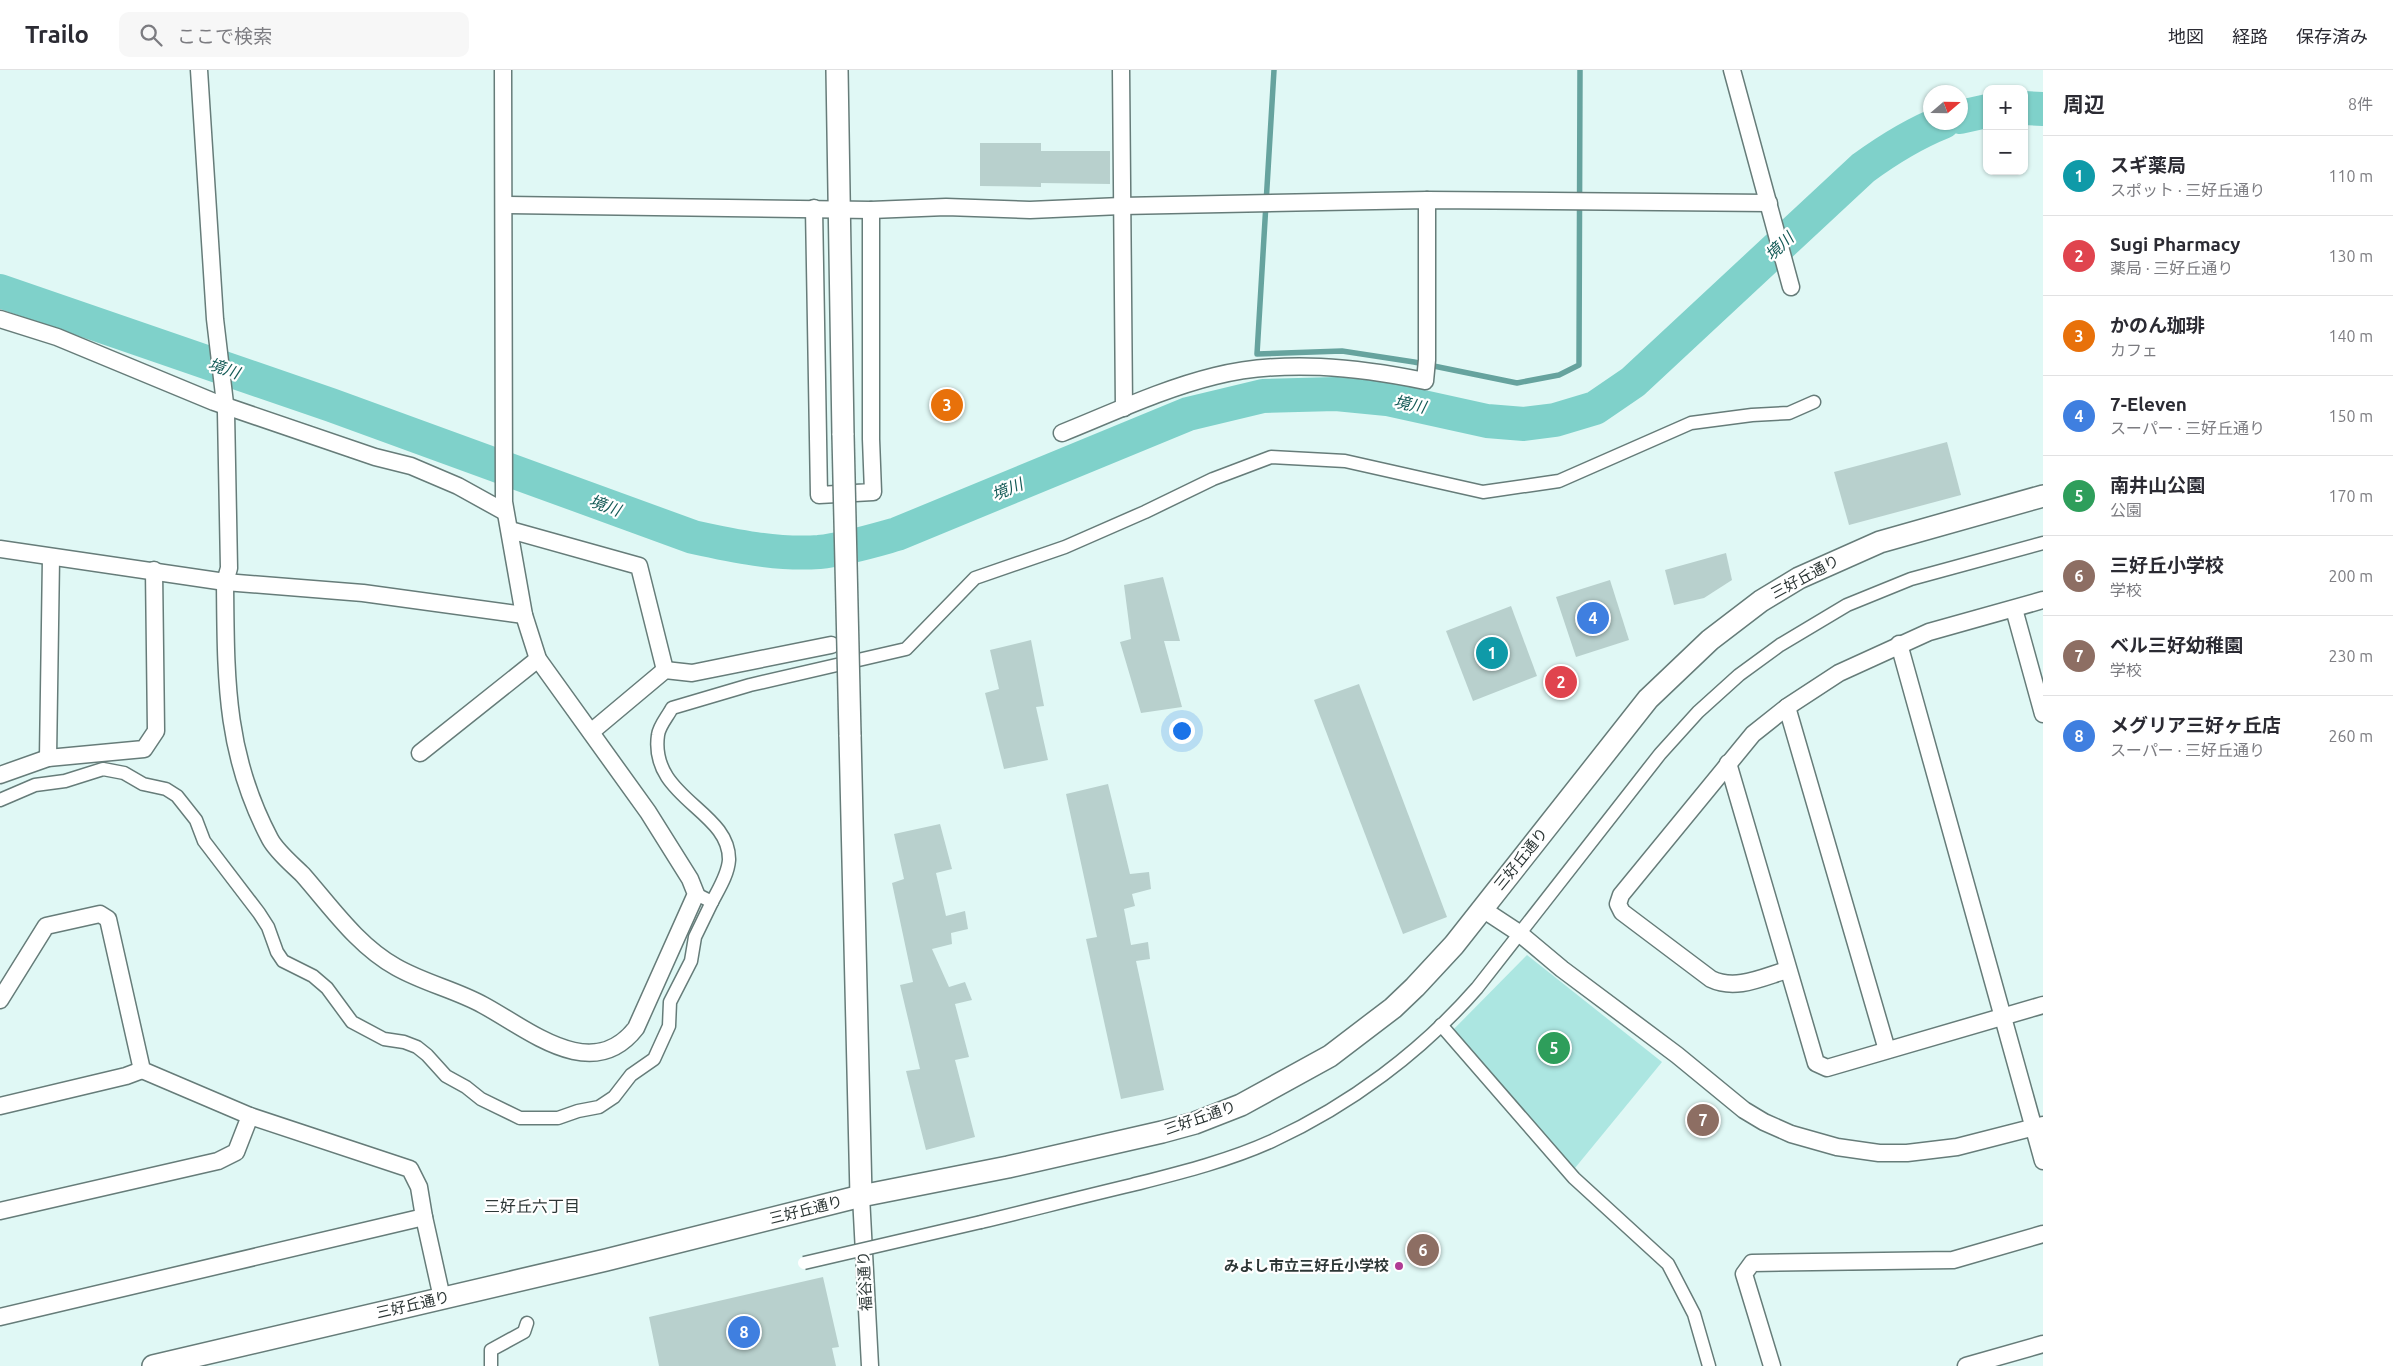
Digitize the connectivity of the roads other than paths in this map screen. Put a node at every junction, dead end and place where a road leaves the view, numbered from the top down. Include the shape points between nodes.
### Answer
1 (199, 70) edge
2 (503, 70) edge
3 (837, 70) edge
4 (1120, 70) edge
5 (1732, 70) edge
6 (1427, 200) junction
7 (504, 205) junction
8 (1121, 206) junction
9 (814, 208) junction
10 (840, 209) junction
11 (871, 210) junction
12 (1771, 211) junction
13 (1790, 282) dead end
14 (0, 319) edge
15 (1814, 402) dead end
16 (225, 406) junction
17 (1124, 408) junction
18 (1062, 434) dead end
19 (2043, 496) edge
20 (504, 507) junction
21 (510, 530) junction
22 (2043, 543) edge
23 (0, 550) edge
24 (52, 558) junction
25 (154, 570) junction
26 (225, 582) junction
27 (2043, 600) edge
28 (2014, 609) junction
29 (524, 614) junction
30 (1899, 644) junction
31 (831, 645) dead end
32 (538, 659) junction
33 (665, 670) junction
34 (1787, 707) junction
35 (2043, 714) edge
36 (591, 732) junction
37 (420, 753) dead end
38 (48, 758) junction
39 (1728, 763) junction
40 (0, 775) edge
41 (0, 800) edge
42 (696, 894) junction
43 (712, 902) junction
44 (1481, 908) junction
45 (1787, 970) junction
46 (0, 1000) edge
47 (2043, 1006) edge
48 (2002, 1017) junction
49 (1441, 1025) junction
50 (1887, 1050) junction
51 (142, 1070) junction
52 (0, 1106) edge
53 (250, 1116) junction
54 (2038, 1126) edge
55 (2043, 1161) edge
56 (861, 1196) junction
57 (0, 1211) edge
58 (424, 1218) junction
59 (2043, 1234) edge
60 (804, 1263) dead end
61 (442, 1298) junction
62 (0, 1317) edge
63 (527, 1323) dead end
64 (2043, 1344) edge
65 (153, 1366) edge
66 (490, 1366) edge
67 (870, 1366) edge
68 (1709, 1366) edge
69 (1772, 1366) edge
70 (1966, 1366) edge

1 - 16 street
2 - 7 street
3 - 10 street
4 - 8 street
5 - 12 street
6 - 8 street
6 - 12 street
6 - 17 street via 1425,381 1348,368 1274,367 1215,376 1167,390
7 - 9 street
7 - 20 street
8 - 11 street via 1030,210 946,207
8 - 17 street
9 - 10 street
9 - 11 street via 819,495 873,492
10 - 11 street
10 - 56 street, bridge via 842,435
12 - 13 street
14 - 16 street via 56,337
15 - 43 street via 1789,413 1691,423 1560,481 1483,492 1345,461 1271,457 1213,479 1065,547 974,578 906,649 750,685 672,708 658,734 660,765 671,784 719,830 726,844 729,860 726,874
16 - 20 street via 411,466
16 - 26 street via 229,568
17 - 18 street
19 - 44 street, 三好丘通り via 1880,542 1799,578 1761,601 1710,640 1648,699
20 - 21 street
21 - 29 street
21 - 33 street via 639,566
22 - 49 street via 1911,579 1847,605 1788,640 1739,675 1698,712 1660,754 1478,988
23 - 24 street
24 - 25 street
24 - 38 street
25 - 26 street
25 - 38 street via 156,731 144,749
26 - 29 street via 363,593
26 - 42 street via 227,696 239,764 256,812 272,842 351,930 396,968 482,1004 552,1044 569,1051 599,1053 621,1044 636,1028
27 - 28 street
28 - 30 street via 1929,632
28 - 35 street
29 - 32 street
30 - 34 street via 1838,673
30 - 48 street
31 - 33 street via 692,673
32 - 36 street
32 - 37 street
33 - 36 street
34 - 39 street via 1753,734
34 - 50 street
36 - 42 street via 648,812
38 - 40 street
39 - 45 street
39 - 45 street via 1621,895 1618,904 1622,912 1711,980 1740,984
41 - 43 street via 35,785 65,781 103,769 124,773 143,784 166,789 177,796 196,820 204,841 268,927 283,961 313,976 327,988 352,1022 384,1039 417,1048 446,1076 481,1100 520,1118 558,1118 599,1107 614,1097 631,1075 654,1059 668,1026 670,1002 691,961 695,937
42 - 43 street
44 - 54 street via 1519,933 1744,1110 1791,1134 1837,1147 1907,1153 1956,1147
44 - 56 street, 三好丘通り via 1435,966 1393,1008 1330,1056 1240,1105 1162,1132
45 - 50 street via 1816,1063 1826,1068
46 - 51 street via 46,926 100,914 108,919
47 - 48 street
48 - 50 street
48 - 54 street
49 - 60 street, bridge via 1377,1080 1272,1141 1180,1172
49 - 68 street via 1574,1178 1668,1264 1694,1314
51 - 52 street
51 - 53 street
53 - 57 street via 236,1152 218,1161
53 - 58 street via 410,1169 419,1187
54 - 55 street
56 - 61 street, 三好丘通り
56 - 67 street, 福谷通り
58 - 61 street
58 - 62 street
59 - 69 street via 1953,1260 1752,1263 1744,1274
61 - 65 street, 三好丘通り
63 - 66 street via 524,1332 491,1350
64 - 70 street

